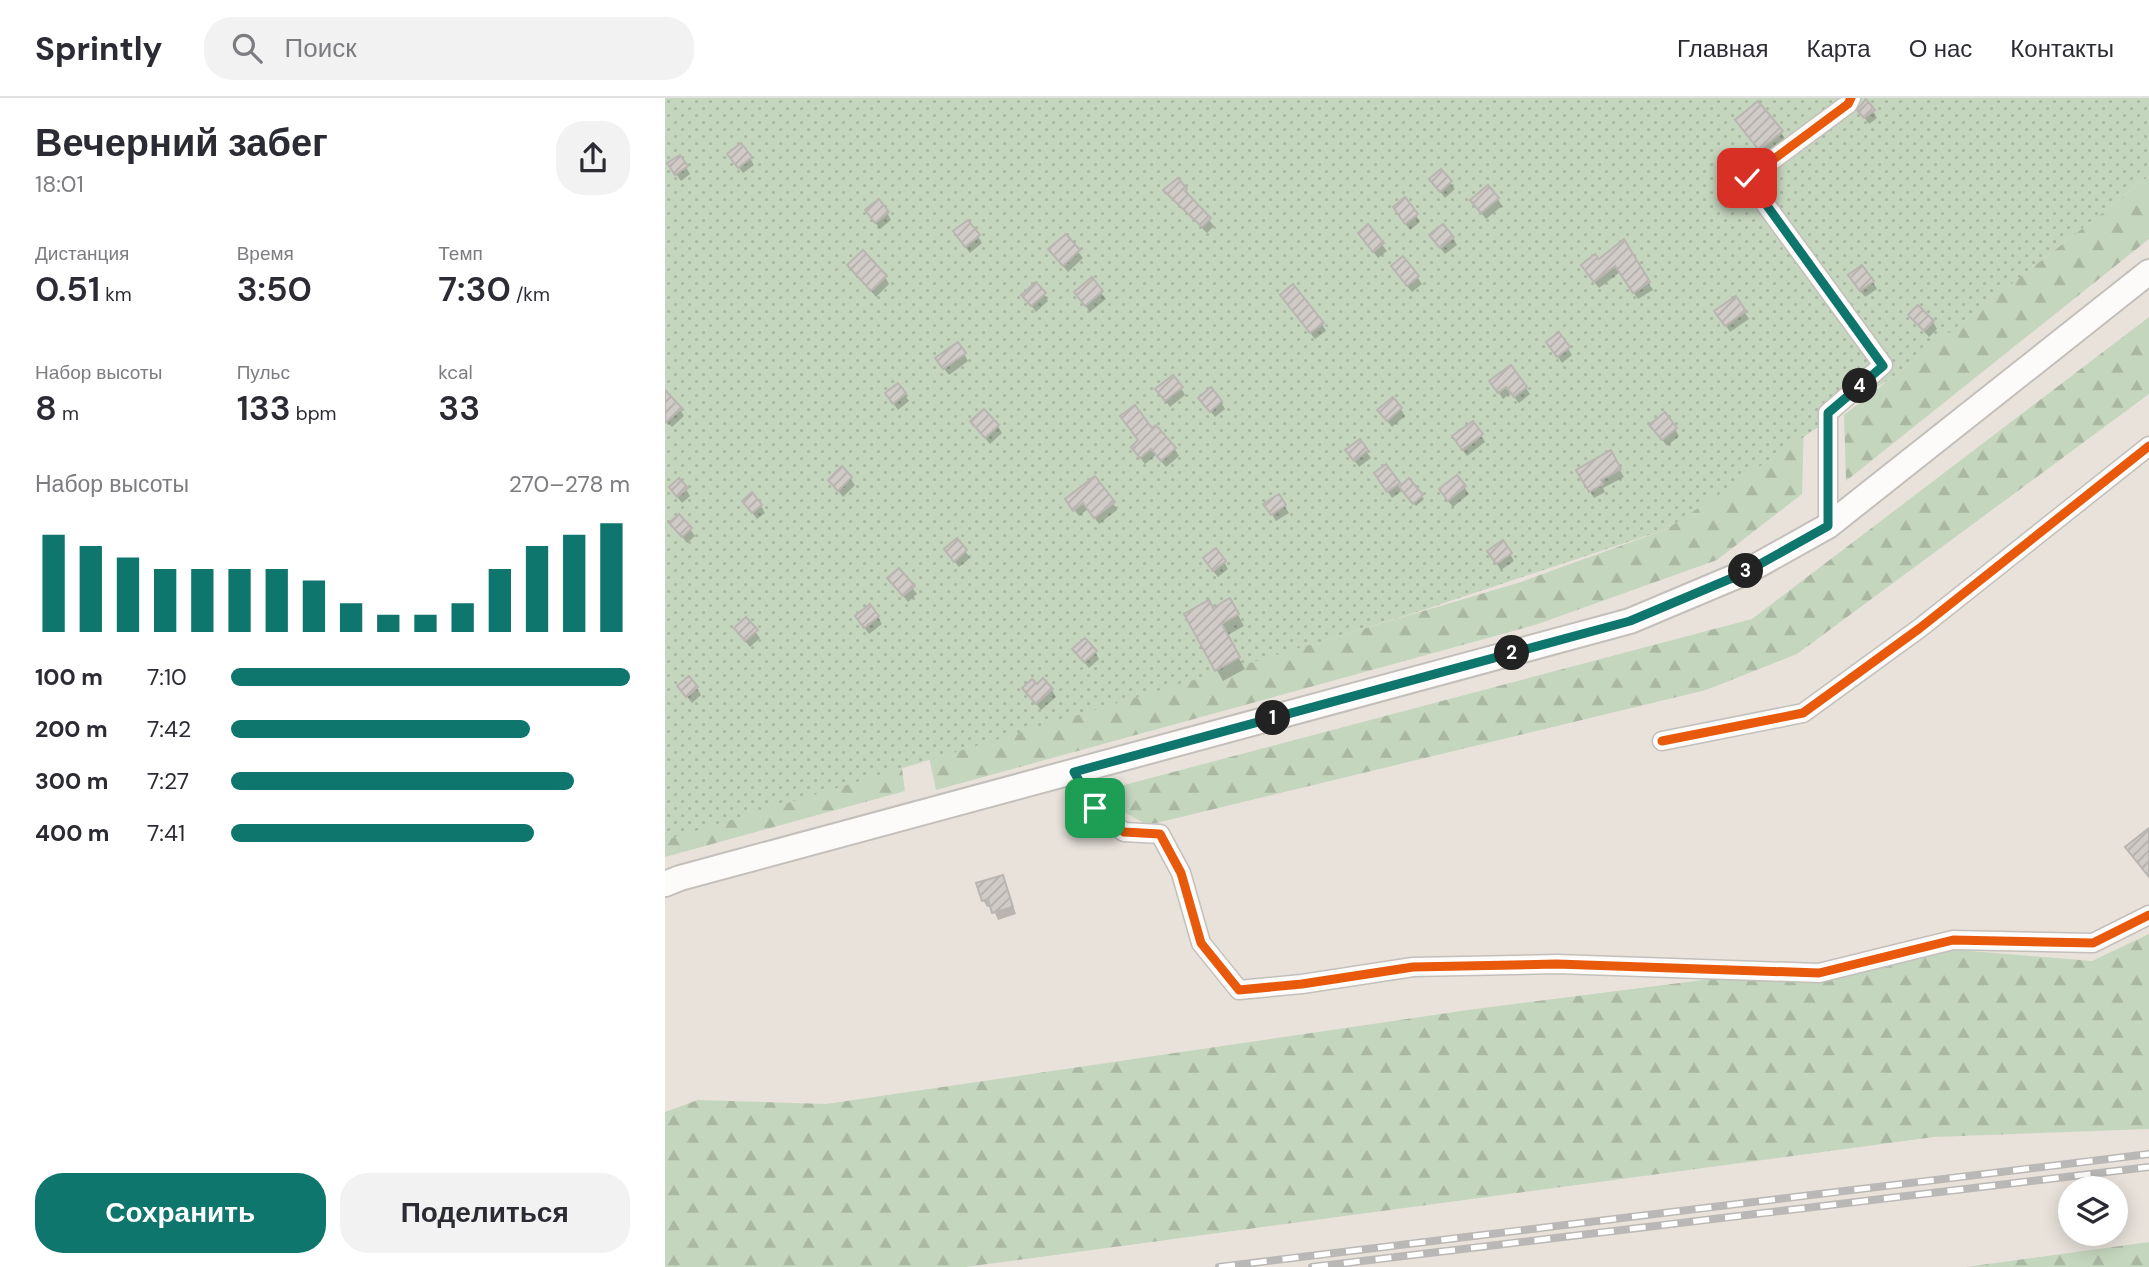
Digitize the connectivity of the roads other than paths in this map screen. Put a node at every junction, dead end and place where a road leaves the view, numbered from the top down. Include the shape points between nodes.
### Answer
1 (1851, 98) edge
2 (2149, 272) edge
3 (2149, 446) edge
4 (1828, 526) junction
5 (1662, 740) dead end
6 (1074, 772) junction
7 (665, 884) edge
8 (2149, 915) edge

1 - 4 street via 1747,178 1883,366 1828,413
2 - 4 main road
3 - 5 street via 1920,628 1803,713
4 - 6 main road via 1744,573 1630,621
6 - 7 main road
6 - 8 street via 1095,808 1124,832 1160,834 1181,873 1201,943 1239,990 1413,967 1557,964 1819,973 1953,940 2093,943

